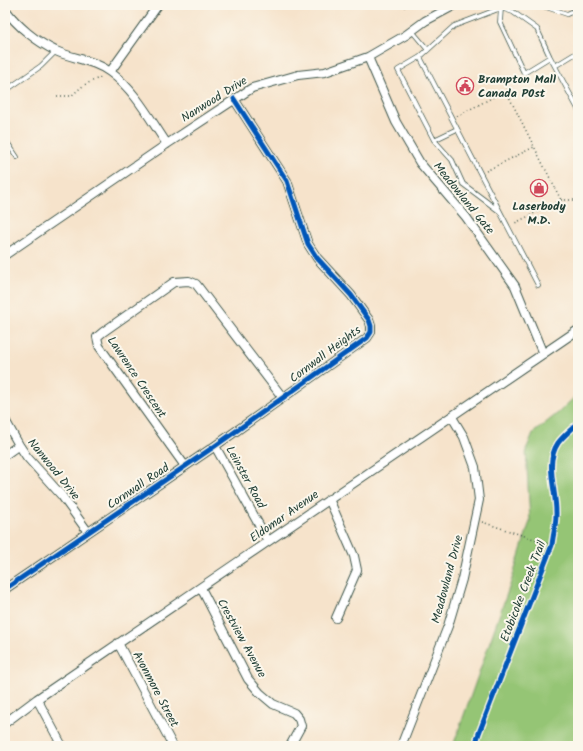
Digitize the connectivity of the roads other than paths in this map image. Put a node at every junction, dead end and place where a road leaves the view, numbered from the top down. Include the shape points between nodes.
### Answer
1 (158, 5) edge
2 (455, 5) edge
3 (540, 5) edge
4 (501, 6) edge
5 (578, 7) edge
6 (5, 9) edge
7 (412, 31) junction
8 (428, 50) junction
9 (56, 51) junction
10 (578, 52) edge
11 (368, 57) junction
12 (420, 57) junction
13 (550, 57) junction
14 (555, 66) junction
15 (110, 72) junction
16 (5, 91) edge
17 (234, 98) junction
18 (578, 108) edge
19 (457, 129) junction
20 (5, 138) edge
21 (434, 140) junction
22 (166, 144) junction
23 (17, 157) dead end
24 (500, 212) junction
25 (5, 255) edge
26 (538, 285) dead end
27 (578, 330) edge
28 (543, 354) junction
29 (282, 398) junction
30 (452, 417) junction
31 (5, 420) edge
32 (19, 445) junction
33 (215, 446) junction
34 (5, 455) edge
35 (185, 466) junction
36 (329, 499) junction
37 (88, 532) junction
38 (268, 541) junction
39 (201, 588) junction
40 (5, 589) edge
41 (336, 618) dead end
42 (118, 643) junction
43 (37, 698) junction
44 (5, 723) edge
45 (62, 746) edge
46 (173, 746) edge
47 (290, 746) edge
48 (401, 746) edge

1 - 15 street
2 - 7 street, Nanwood Drive
3 - 5 lane via 567,14
4 - 8 lane via 454,26
4 - 13 lane via 537,29
4 - 13 lane via 500,22 524,73
6 - 9 street via 30,34
7 - 8 lane
7 - 11 street, Nanwood Drive
8 - 12 lane
9 - 15 street via 93,63
9 - 16 lane via 41,66
10 - 14 lane
11 - 17 street, Nanwood Drive via 325,72 298,75 262,84
11 - 28 street, Meadowland Gate via 396,122 420,162 466,217 515,286
12 - 19 lane
12 - 21 lane via 398,70
13 - 14 lane
14 - 18 lane
15 - 22 street via 130,91
17 - 22 street, Nanwood Drive
17 - 29 street, Cornwall Heights via 287,181 308,244 317,258 351,295 371,326 367,338
19 - 21 lane
19 - 24 lane
20 - 23 lane
21 - 24 lane via 452,160 463,184
22 - 25 street, Nanwood Drive
24 - 26 lane
27 - 28 street, Eldomar Avenue
28 - 30 street, Eldomar Avenue
29 - 33 street, Cornwall Road
29 - 35 street, Lawrence Crescent via 196,284 189,281 174,282 97,337 99,346
30 - 36 street, Eldomar Avenue
30 - 48 street, Meadowland Drive via 464,437 475,467 479,500 462,579 448,626
31 - 32 street, Nanwood Drive
32 - 34 street
32 - 37 street, Nanwood Drive
33 - 35 street, Cornwall Road
33 - 38 street, Leinster Road
35 - 37 street, Cornwall Road
36 - 38 street, Eldomar Avenue
36 - 41 street via 354,556 357,570
37 - 40 street, Cornwall Road
38 - 39 street, Eldomar Avenue
39 - 42 street, Eldomar Avenue
39 - 47 street, Crestview Avenue via 248,679 273,704 294,713 299,719 301,726
42 - 43 street, Eldomar Avenue
42 - 46 street, Avonmore Street
43 - 44 street, Eldomar Avenue
43 - 45 street

